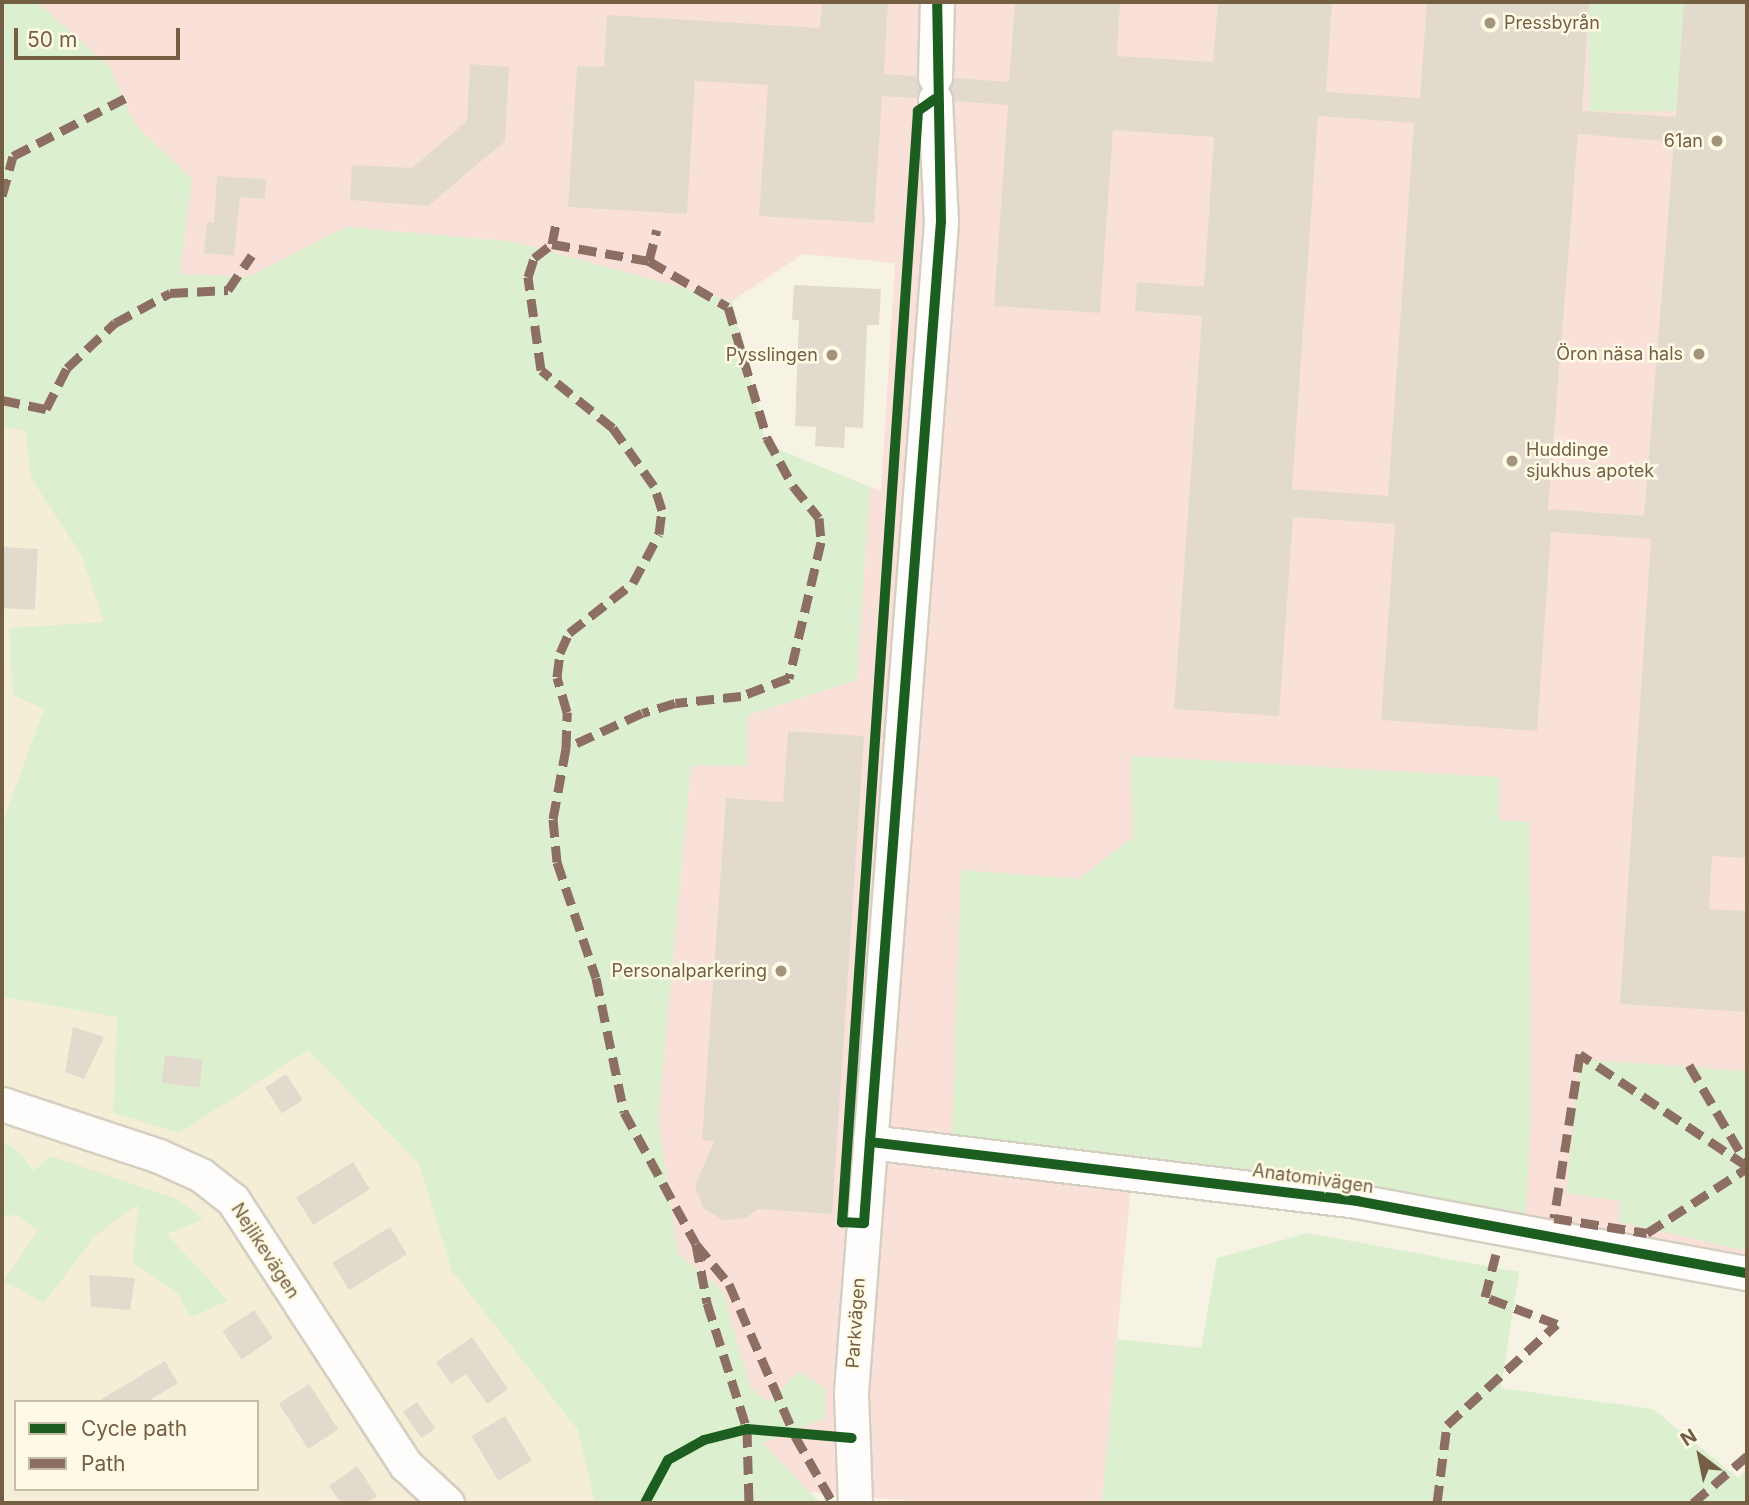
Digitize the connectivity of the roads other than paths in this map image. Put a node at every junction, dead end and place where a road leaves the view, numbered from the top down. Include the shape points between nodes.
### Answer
1 (937, 2) edge
2 (2, 1104) edge
3 (870, 1142) junction
4 (1747, 1273) edge
5 (447, 1503) edge
6 (855, 1503) edge

1 - 3 street, Parkvägen via 935,88 941,222
2 - 5 street, Nejlikevägen via 159,1156 201,1175 233,1200 406,1465
3 - 4 street, Anatomivägen via 1357,1201
3 - 6 street, Parkvägen via 851,1392

